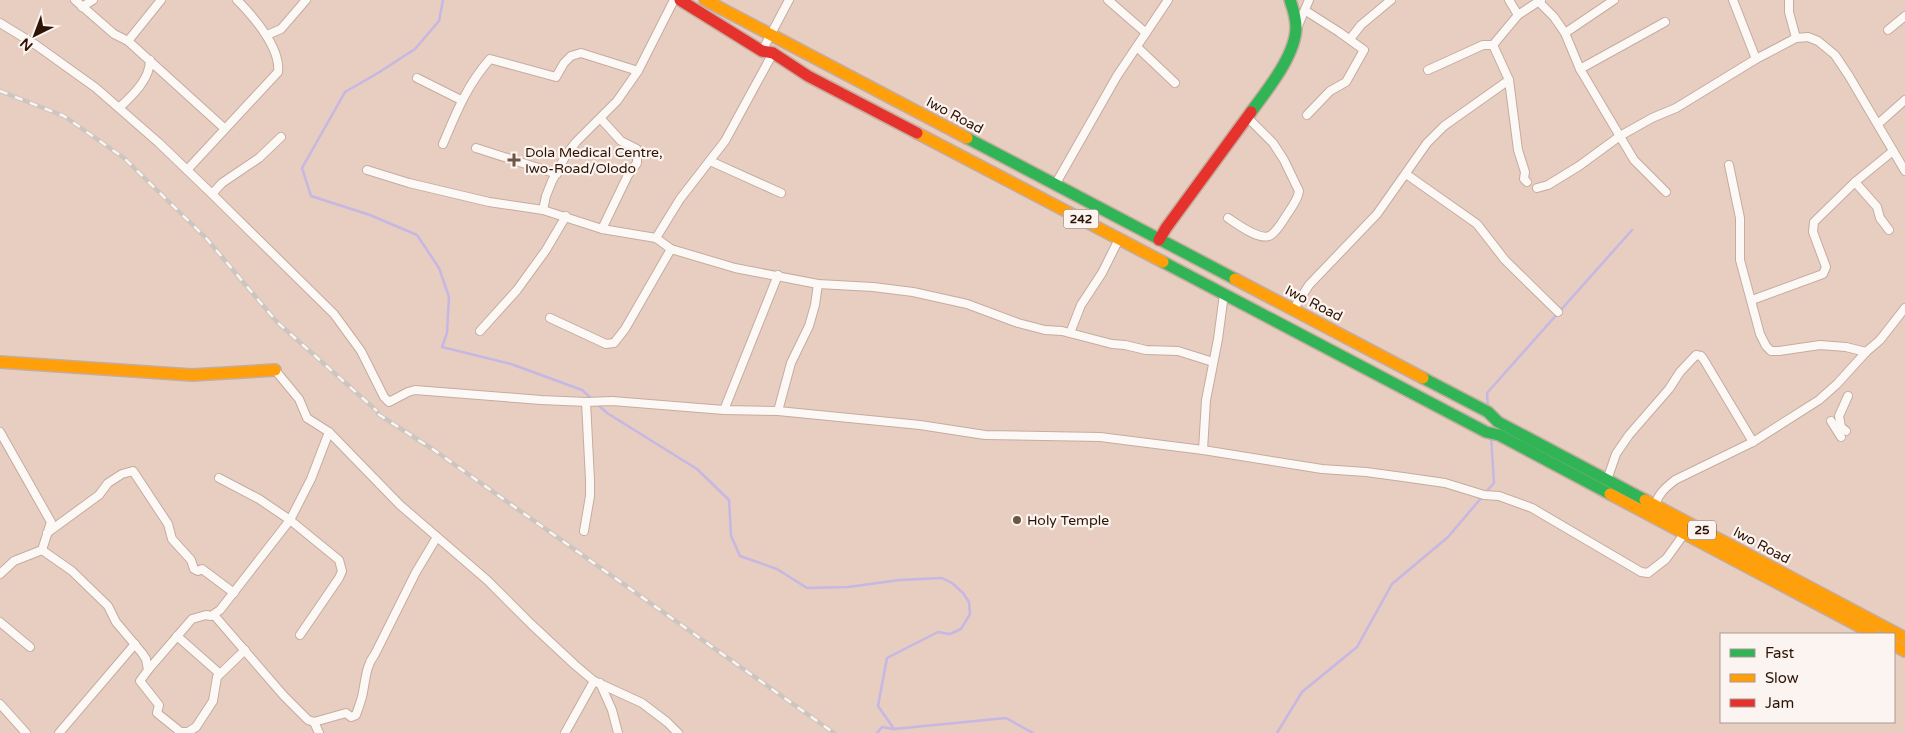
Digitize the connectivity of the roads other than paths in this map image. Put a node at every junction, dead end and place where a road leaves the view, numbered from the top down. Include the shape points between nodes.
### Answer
1 (75, 0) edge
2 (93, 0) edge
3 (161, 0) edge
4 (237, 0) edge
5 (306, 0) edge
6 (674, 0) edge
7 (680, 0) edge
8 (705, 0) edge
9 (789, 0) edge
10 (1108, 0) edge
11 (1168, 0) edge
12 (1290, 0) edge
13 (1309, 0) edge
14 (1391, 0) edge
15 (1509, 0) edge
16 (1614, 0) edge
17 (1733, 0) edge
18 (1789, 0) edge
19 (1540, 1) edge
20 (82, 7) junction
21 (1306, 11) junction
22 (1518, 15) junction
23 (1905, 16) edge
24 (1665, 22) dead end
25 (0, 23) edge
26 (1296, 29) junction
27 (1888, 30) dead end
28 (1146, 33) junction
29 (1565, 33) junction
30 (267, 35) junction
31 (771, 35) junction
32 (1796, 38) junction
33 (1350, 39) junction
34 (128, 41) junction
35 (1492, 46) junction
36 (1137, 47) junction
37 (767, 52) junction
38 (1756, 59) junction
39 (150, 60) junction
40 (1580, 69) junction
41 (1428, 70) dead end
42 (638, 71) junction
43 (417, 78) dead end
44 (1509, 80) junction
45 (1175, 83) dead end
46 (461, 100) junction
47 (1905, 100) edge
48 (120, 107) junction
49 (1308, 115) dead end
50 (1248, 118) junction
51 (601, 119) junction
52 (1878, 124) junction
53 (224, 128) junction
54 (1620, 136) junction
55 (281, 137) dead end
56 (443, 144) dead end
57 (476, 148) dead end
58 (1894, 151) junction
59 (710, 162) junction
60 (1729, 165) dead end
61 (187, 170) junction
62 (367, 170) dead end
63 (1905, 171) edge
64 (557, 174) junction
65 (1406, 174) junction
66 (1527, 182) dead end
67 (1855, 182) junction
68 (1055, 185) junction
69 (1537, 188) dead end
70 (781, 192) dead end
71 (1666, 192) dead end
72 (212, 194) junction
73 (543, 210) junction
74 (566, 216) junction
75 (1228, 218) dead end
76 (602, 228) junction
77 (1889, 230) dead end
78 (656, 238) junction
79 (1120, 239) junction
80 (1159, 240) junction
81 (671, 249) junction
82 (778, 275) junction
83 (818, 284) junction
84 (1224, 294) junction
85 (1752, 300) junction
86 (1905, 308) edge
87 (1293, 310) junction
88 (1558, 312) dead end
89 (550, 318) dead end
90 (480, 331) dead end
91 (1070, 333) junction
92 (1866, 352) junction
93 (0, 362) edge
94 (1213, 362) junction
95 (275, 370) joint
96 (1848, 396) dead end
97 (586, 402) junction
98 (724, 410) junction
99 (778, 411) junction
100 (1831, 421) dead end
101 (0, 432) edge
102 (329, 432) junction
103 (1753, 442) junction
104 (1203, 450) junction
105 (219, 478) dead end
106 (1607, 480) junction
107 (1655, 506) junction
108 (290, 520) junction
109 (584, 531) dead end
110 (47, 533) junction
111 (1684, 534) junction
112 (437, 537) junction
113 (42, 550) junction
114 (0, 574) edge
115 (234, 593) junction
116 (1830, 604) junction
117 (214, 615) junction
118 (0, 622) edge
119 (1873, 633) edge
120 (1894, 633) edge
121 (300, 635) dead end
122 (177, 636) junction
123 (135, 644) junction
124 (30, 647) dead end
125 (245, 650) junction
126 (146, 659) junction
127 (157, 660) junction
128 (148, 670) junction
129 (219, 673) junction
130 (597, 682) junction
131 (0, 704) edge
132 (314, 722) junction
133 (177, 732) edge
134 (26, 733) edge
135 (59, 733) edge
136 (319, 733) edge
137 (565, 733) edge
138 (618, 733) edge
139 (678, 733) edge

1 - 20 street
2 - 20 street
3 - 34 street
4 - 30 street
5 - 30 street via 281,29
6 - 42 street
7 - 37 main road, Iwo Road / 242
8 - 31 main road, Iwo Road / 25
9 - 31 street
10 - 28 street
11 - 28 street
12 - 26 main road
13 - 21 street
14 - 33 street via 1361,25
15 - 22 street
16 - 29 street
17 - 38 street
18 - 32 street
19 - 22 street
19 - 29 street
20 - 34 street via 114,34
21 - 26 street
21 - 33 street
22 - 35 street
23 - 27 street
24 - 40 street
25 - 48 street via 36,45
26 - 50 main road via 1285,61
28 - 36 street
29 - 40 street
30 - 53 street via 278,72
31 - 37 street
31 - 68 main road, Iwo Road / 25
32 - 38 street
32 - 52 street via 1808,37 1818,41 1835,55
33 - 49 street via 1364,50 1356,67 1346,82 1330,91
34 - 39 street
35 - 41 street via 1483,45
35 - 44 street
36 - 45 street
36 - 68 street
37 - 59 street via 743,109
37 - 79 main road, Iwo Road / 242
38 - 54 street via 1676,108
39 - 48 street via 150,68 136,92
39 - 53 street
40 - 54 street
42 - 46 street via 581,53 571,56 556,77 490,59
42 - 51 street
43 - 46 street
44 - 65 street via 1444,126 1427,143
44 - 66 street via 1518,150
46 - 56 street
47 - 52 street
48 - 61 street
50 - 75 street via 1273,143 1300,191 1277,229 1269,236 1249,232
50 - 80 main road
51 - 64 street via 576,142
51 - 76 street via 621,141 637,149 637,163
52 - 58 street
53 - 61 street
54 - 69 street via 1579,166
54 - 71 street via 1634,160
55 - 72 street
57 - 64 street
58 - 63 street
58 - 67 street
59 - 70 street
59 - 78 street via 680,199
60 - 85 street via 1740,218 1740,260
61 - 72 street
62 - 73 street via 490,202
64 - 73 street
65 - 87 street via 1377,214 1309,285
65 - 88 street via 1477,224 1505,260
67 - 77 street via 1877,208
67 - 85 street via 1814,222 1813,232 1826,268 1824,272 1813,279
68 - 80 main road, Iwo Road / 25
72 - 97 street via 334,314 361,351 389,402 415,390
73 - 74 street
74 - 76 street
74 - 90 street via 517,290
76 - 78 street
78 - 81 street
79 - 84 main road, Iwo Road / 242
79 - 91 street via 1081,304
80 - 87 main road, Iwo Road / 25
81 - 82 street via 735,268
81 - 89 street via 614,343 606,344
82 - 83 street
82 - 98 street
83 - 91 street via 913,292 967,304 1018,323
83 - 99 street via 815,305 791,363
84 - 94 street
84 - 111 main road, Iwo Road / 242
85 - 92 street via 1760,334 1771,351 1820,345
86 - 92 street via 1880,340
87 - 106 main road, Iwo Road / 25 via 1488,412 1498,422
91 - 94 street via 1146,350 1178,351
92 - 103 street via 1819,400
93 - 95 main road via 192,375
94 - 104 street via 1206,400
95 - 102 street via 299,399 308,418
96 - 100 street via 1839,416 1843,434
97 - 98 street via 612,401
97 - 109 street via 590,496
98 - 99 street
99 - 104 street via 985,435 1100,437
101 - 110 street via 51,522
102 - 108 street
102 - 112 street via 400,505
103 - 106 street via 1704,360 1696,355 1616,454
103 - 107 street via 1675,480 1664,488
104 - 111 street via 1322,469 1403,477 1499,496 1532,508 1641,572 1648,573 1666,559
105 - 108 street
106 - 107 main road, Iwo Road / 25
107 - 116 main road, Iwo Road / 25
108 - 115 street
108 - 121 street via 335,556 342,571
110 - 113 street
110 - 115 street via 99,495 108,483 133,471 168,524 172,539 194,569 202,569
111 - 116 main road, Iwo Road / 242
112 - 130 street
112 - 132 street via 369,662 356,715 351,717 346,713
113 - 114 street via 14,560
113 - 123 street via 95,592
115 - 117 street
116 - 119 main road, Iwo Road / 242
116 - 120 main road, Iwo Road / 25
117 - 122 street via 192,618
117 - 125 street
118 - 124 street
122 - 127 street
122 - 129 street
123 - 126 street
123 - 135 street
125 - 129 street
125 - 132 street via 284,696
126 - 127 street
126 - 128 street
127 - 128 street
128 - 133 street via 140,681 159,706 157,713
129 - 133 street via 212,701 196,727 188,732
130 - 137 street
130 - 138 street via 612,710
130 - 139 street via 642,703
131 - 134 street
132 - 136 street

